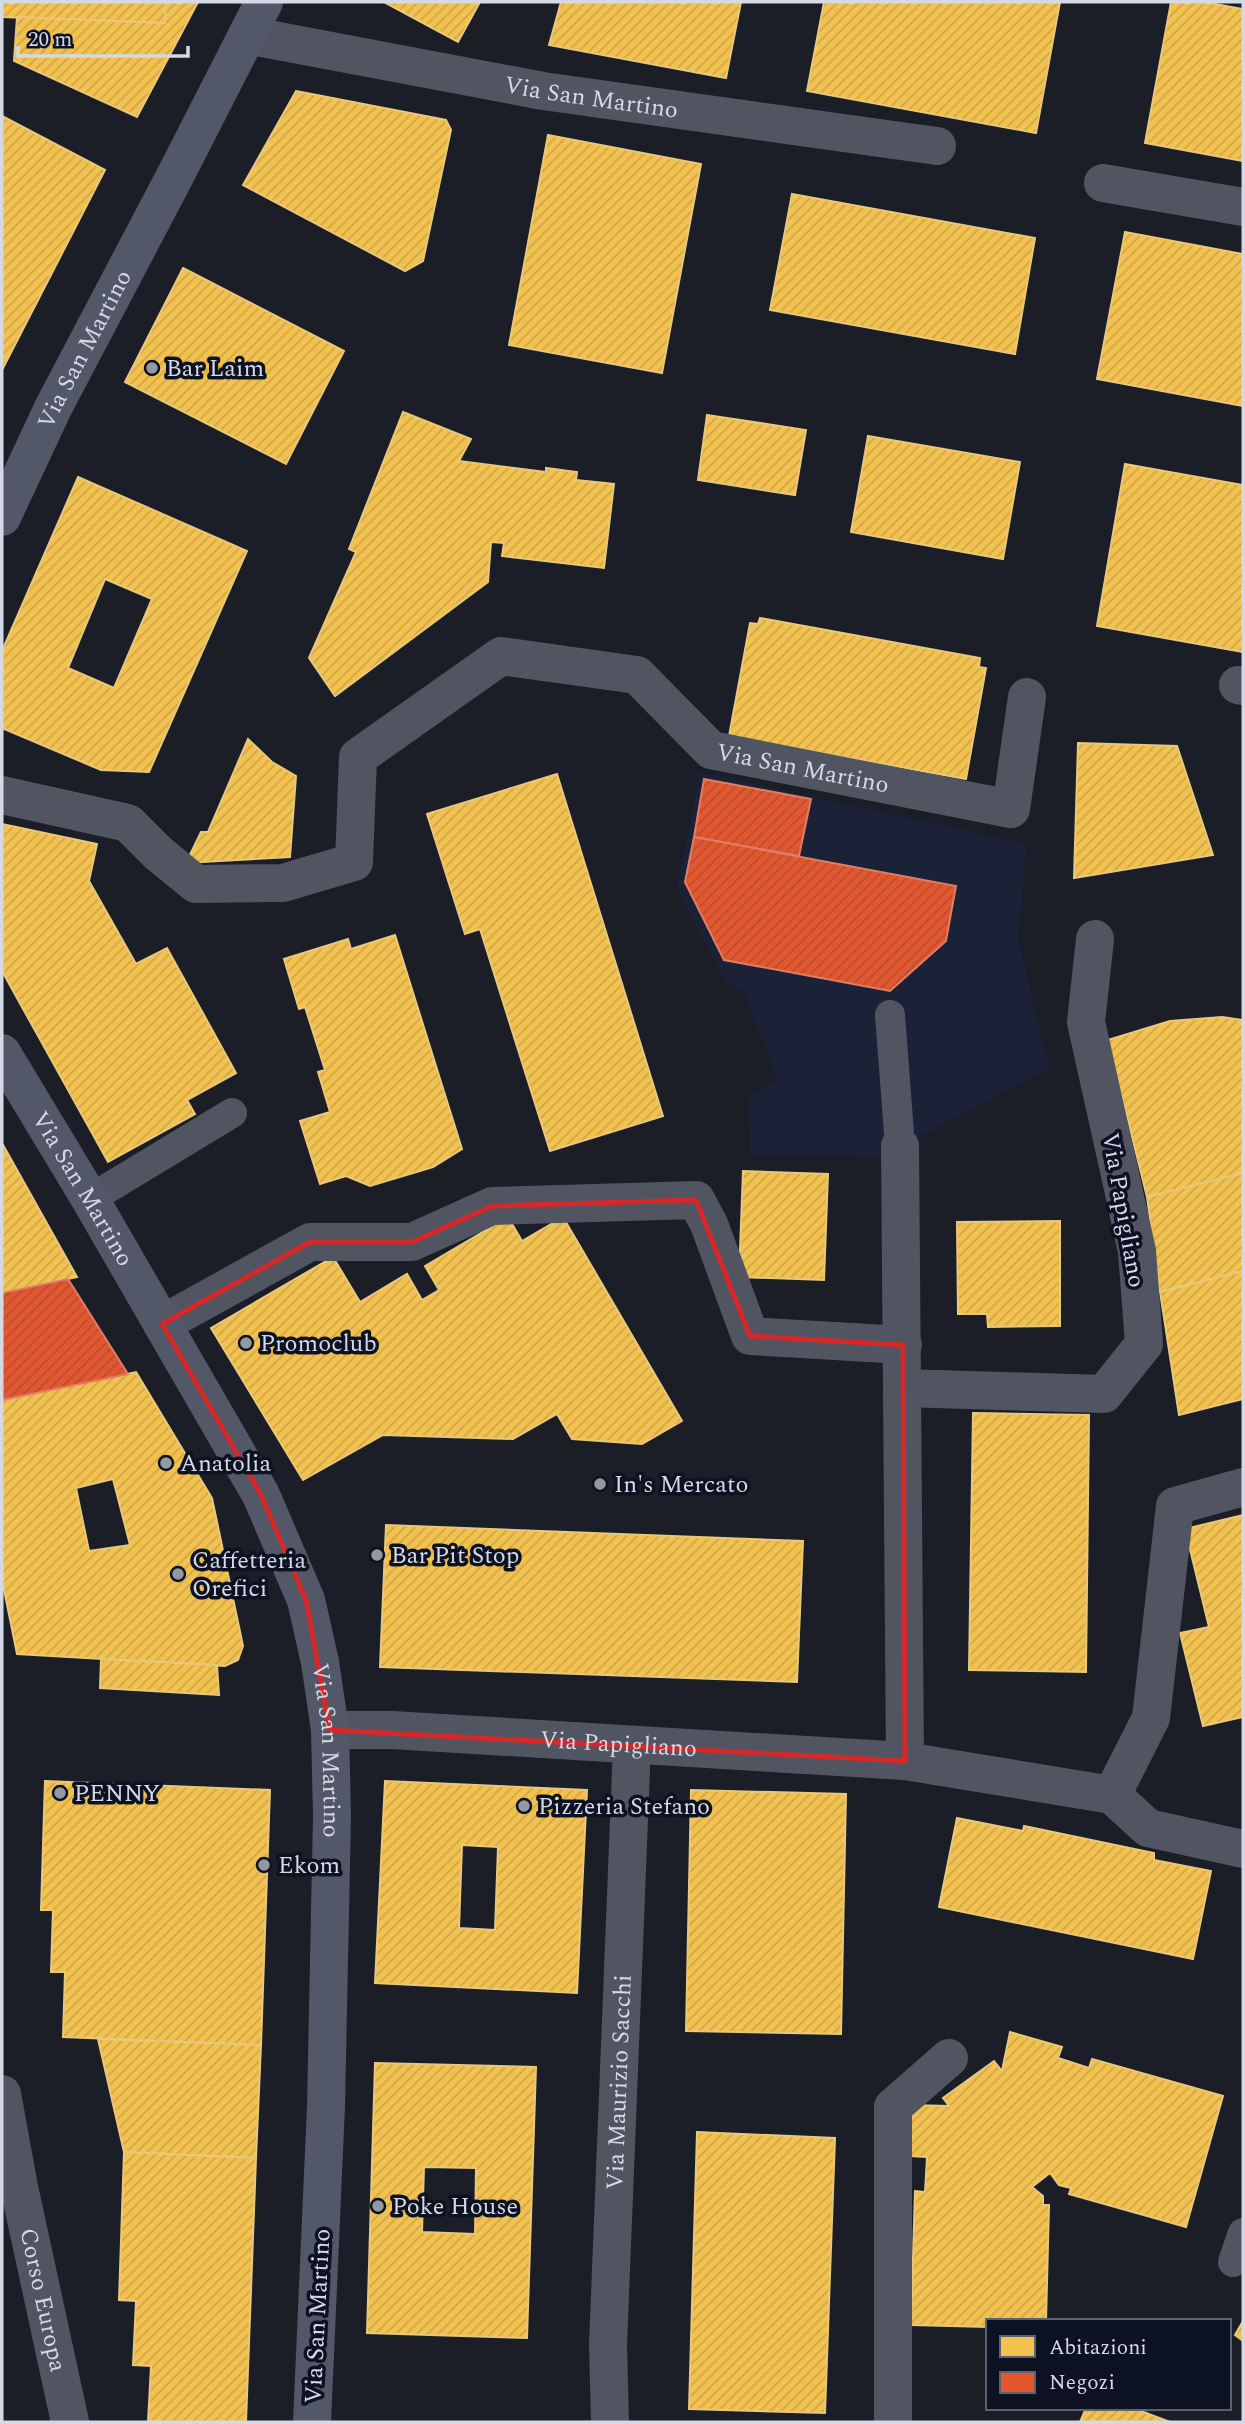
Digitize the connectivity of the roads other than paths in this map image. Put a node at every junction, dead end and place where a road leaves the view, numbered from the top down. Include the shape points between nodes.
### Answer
1 (264, 2) edge
2 (247, 35) junction
3 (937, 146) dead end
4 (1103, 183) dead end
5 (1243, 207) edge
6 (2, 517) edge
7 (1027, 697) dead end
8 (2, 795) edge
9 (1095, 939) dead end
10 (890, 1015) dead end
11 (2, 1053) edge
12 (232, 1113) dead end
13 (900, 1146) joint
14 (90, 1199) junction
15 (162, 1324) junction
16 (903, 1345) junction
17 (903, 1388) junction
18 (1243, 1487) edge
19 (330, 1730) junction
20 (632, 1745) junction
21 (905, 1761) junction
22 (1112, 1795) junction
23 (1243, 1849) edge
24 (949, 2058) dead end
25 (2, 2094) edge
26 (1243, 2233) edge
27 (1233, 2262) dead end
28 (70, 2422) edge
29 (312, 2422) edge
30 (610, 2422) edge
31 (893, 2422) edge

1 - 2 street, Via San Martino
2 - 3 street, Via San Martino via 543,91
2 - 6 street, Via San Martino via 52,408
4 - 5 street
7 - 8 street, Via San Martino via 1011,809 711,750 637,675 501,656 358,757 354,862 283,883 197,884 128,823
9 - 17 street, Via Papigliano via 1086,1022 1137,1251 1144,1344 1104,1394
10 - 13 lane
11 - 14 street, Via San Martino
12 - 14 lane
13 - 16 street
14 - 15 street, Via San Martino
15 - 16 street via 310,1242 412,1242 492,1206 696,1200 750,1336
15 - 19 street, Via San Martino via 261,1494 306,1600
16 - 17 street
17 - 21 street
18 - 22 street via 1175,1506 1151,1718
19 - 20 street, Via Papigliano
19 - 29 street, Via San Martino via 326,2106
20 - 21 street, Via Papigliano
20 - 30 street, Via Maurizio Sacchi via 608,2332
21 - 22 street, Via Papigliano
22 - 23 street via 1148,1828
24 - 31 street via 893,2107
25 - 28 main road, Corso Europa
26 - 27 lane

